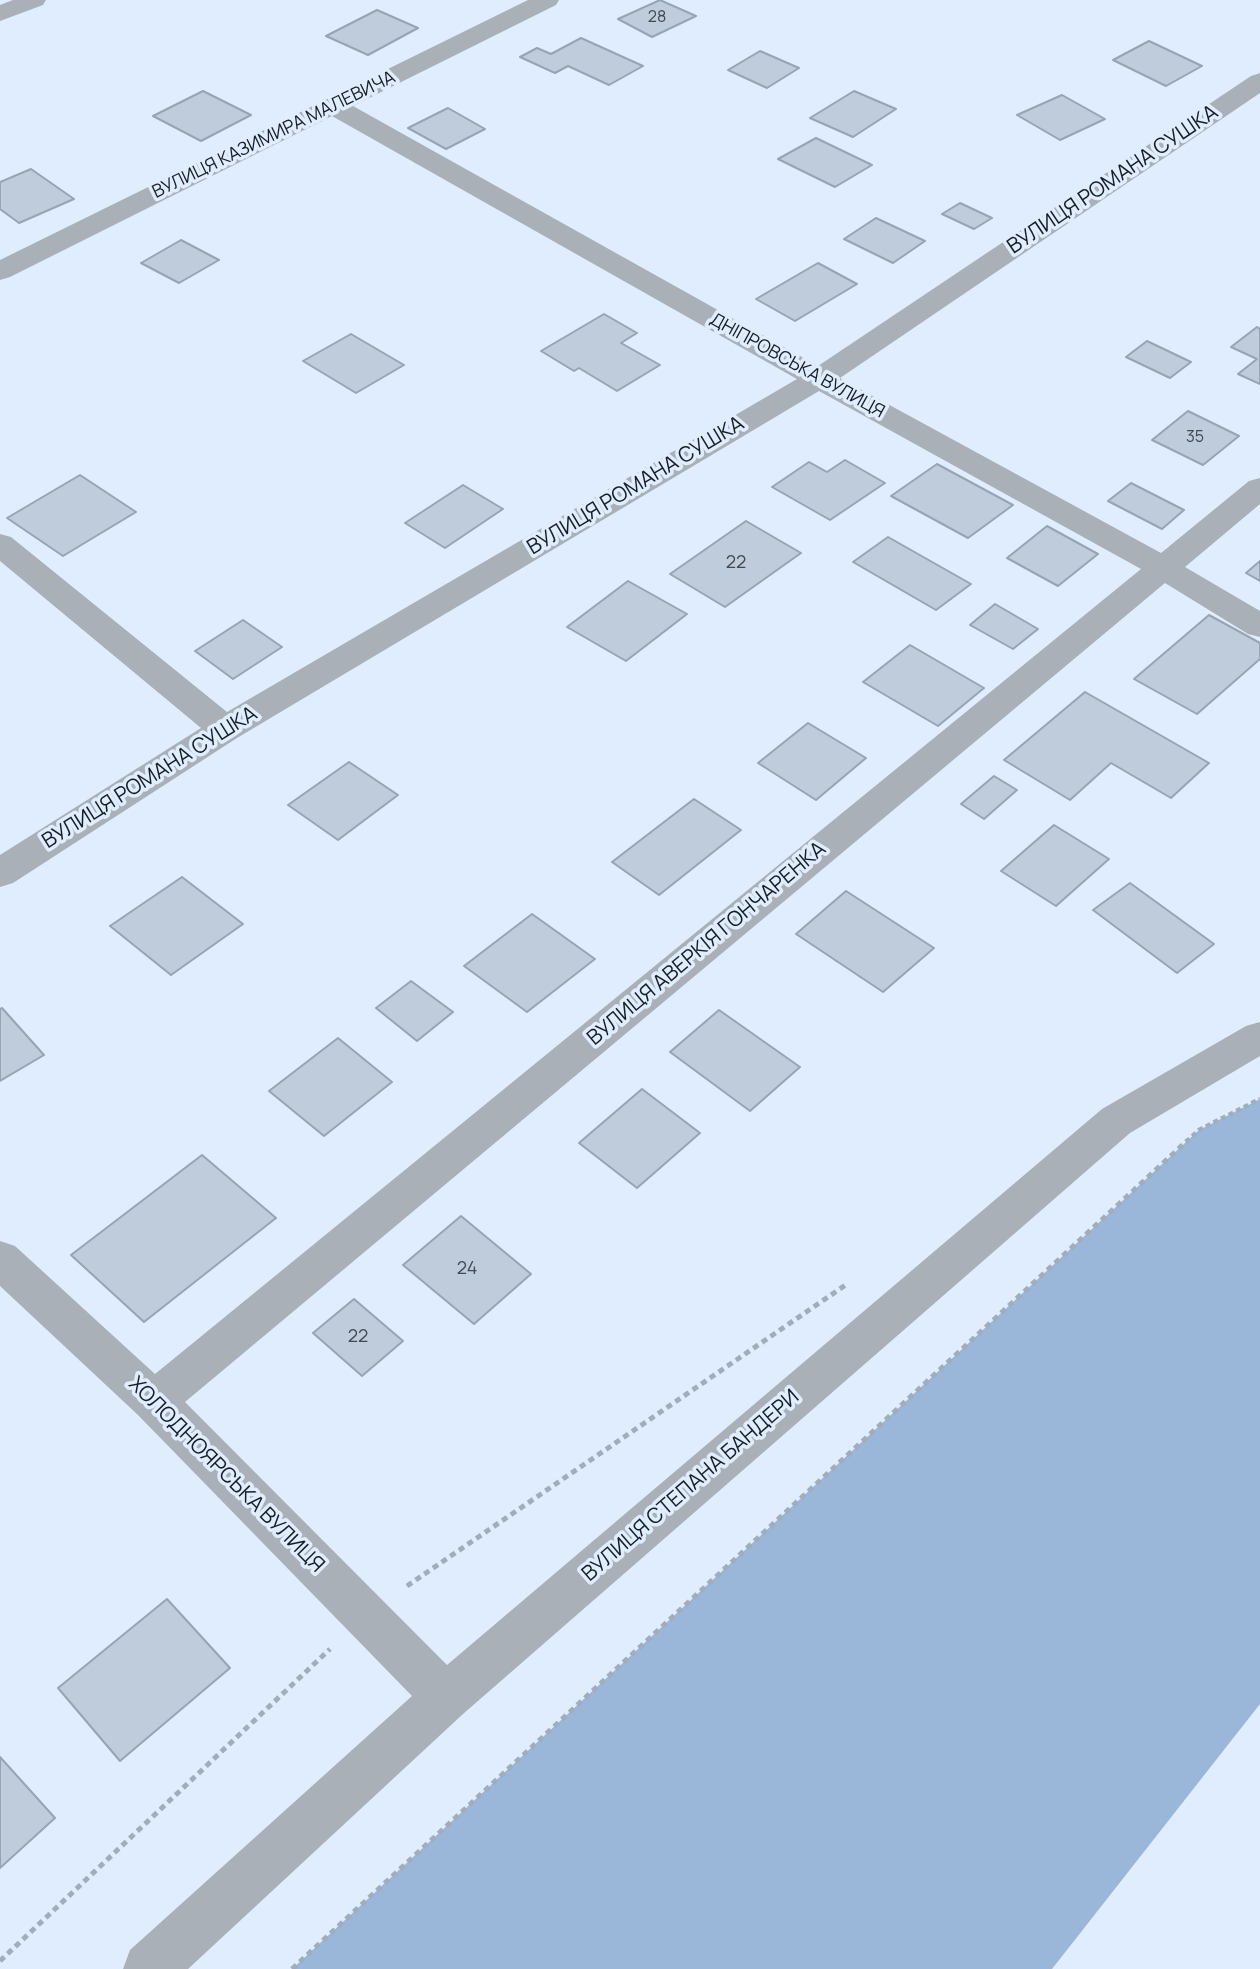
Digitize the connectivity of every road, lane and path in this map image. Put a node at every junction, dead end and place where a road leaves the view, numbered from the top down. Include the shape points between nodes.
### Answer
1 (34, 0) edge
2 (547, 0) edge
3 (0, 14) edge
4 (1260, 81) edge
5 (333, 106) junction
6 (0, 271) edge
7 (819, 379) junction
8 (1260, 488) edge
9 (0, 544) edge
10 (1162, 567) junction
11 (1260, 626) edge
12 (225, 729) junction
13 (0, 873) edge
14 (1260, 1037) edge
15 (1260, 1099) edge
16 (0, 1259) edge
17 (859, 1276) dead end
18 (154, 1401) junction
19 (366, 1615) junction
20 (446, 1697) junction
21 (0, 1961) edge
22 (149, 1969) edge
23 (292, 1969) edge

1 - 3 street
2 - 5 street, ВУЛИЦЯ КАЗИМИРА МАЛЕВИЧА
4 - 7 street, ВУЛИЦЯ РОМАНА СУШКА
5 - 6 street, ВУЛИЦЯ КАЗИМИРА МАЛЕВИЧА
5 - 7 street, ДНІПРОВСЬКА ВУЛИЦЯ
7 - 10 street, ДНІПРОВСЬКА ВУЛИЦЯ
7 - 12 street, ВУЛИЦЯ РОМАНА СУШКА
8 - 10 street, ВУЛИЦЯ АВЕРКІЯ ГОНЧАРЕНКА
9 - 12 street
10 - 11 street, ДНІПРОВСЬКА ВУЛИЦЯ
10 - 18 street, ВУЛИЦЯ АВЕРКІЯ ГОНЧАРЕНКА
12 - 13 street, ВУЛИЦЯ РОМАНА СУШКА
14 - 20 street, ВУЛИЦЯ СТЕПАНА БАНДЕРИ via 1116,1121
15 - 23 path via 1199,1130
16 - 18 street, ХОЛОДНОЯРСЬКА ВУЛИЦЯ
17 - 19 path
18 - 19 street, ХОЛОДНОЯРСЬКА ВУЛИЦЯ
19 - 20 street, ХОЛОДНОЯРСЬКА ВУЛИЦЯ
19 - 21 path
20 - 22 street, ВУЛИЦЯ СТЕПАНА БАНДЕРИ

